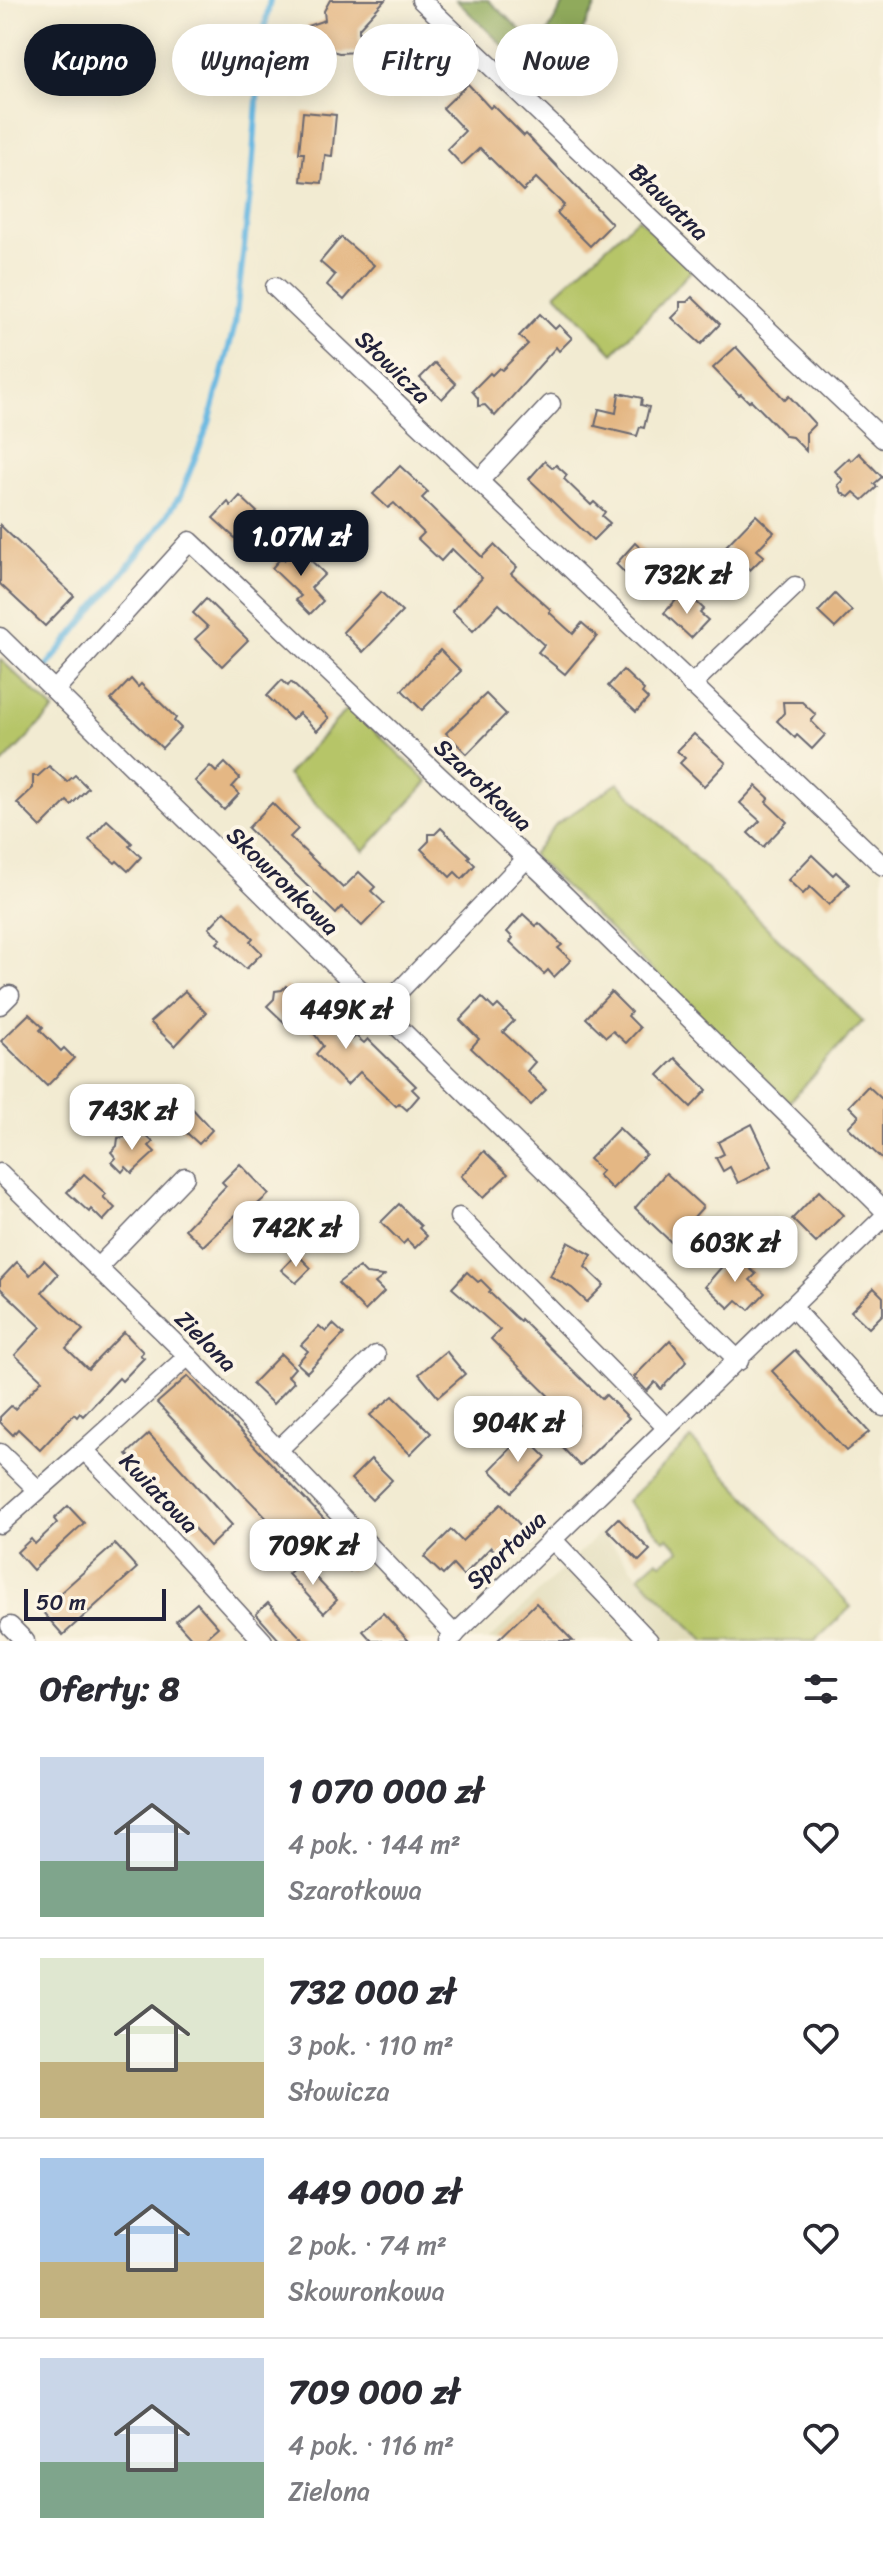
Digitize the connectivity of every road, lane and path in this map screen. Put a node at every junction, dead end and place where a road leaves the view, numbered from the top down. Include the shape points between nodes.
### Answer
1 (421, 0) edge
2 (275, 287) dead end
3 (551, 404) dead end
4 (883, 439) edge
5 (479, 481) junction
6 (795, 586) dead end
7 (0, 637) edge
8 (691, 685) junction
9 (55, 690) junction
10 (527, 858) junction
11 (883, 866) edge
12 (381, 1010) junction
13 (0, 1173) edge
14 (185, 1177) dead end
15 (883, 1209) edge
16 (459, 1217) dead end
17 (883, 1218) edge
18 (98, 1267) junction
19 (793, 1308) junction
20 (376, 1355) dead end
21 (188, 1356) junction
22 (739, 1361) junction
23 (883, 1407) edge
24 (666, 1427) junction
25 (84, 1450) junction
26 (278, 1450) junction
27 (1, 1455) edge
28 (38, 1490) junction
29 (0, 1524) edge
30 (552, 1539) junction
31 (10, 1626) dead end
32 (451, 1638) edge
33 (25, 1641) edge
34 (263, 1641) edge
35 (649, 1641) edge

1 - 4 street, Bławatna
2 - 5 street, Słowicza
3 - 5 street
5 - 8 street, Słowicza
6 - 8 street
7 - 9 street, Skowronkowa
8 - 11 street, Słowicza
9 - 10 street, Szarotkowa via 190,541
9 - 12 street, Skowronkowa
10 - 12 street
10 - 15 street, Szarotkowa
12 - 22 street, Skowronkowa
13 - 18 street, Zielona
14 - 18 street
16 - 24 street
17 - 19 street, Sportowa
18 - 21 street, Zielona
19 - 22 street, Sportowa
19 - 23 street
20 - 26 street
21 - 25 street, Kwiatowa
21 - 26 street, Zielona
22 - 24 street, Sportowa
24 - 30 street, Sportowa
25 - 28 street, Kwiatowa
25 - 34 street, Kwiatowa
26 - 32 street, Zielona
27 - 28 street
28 - 29 street, Kwiatowa
30 - 32 street, Sportowa
30 - 35 street
31 - 33 street

